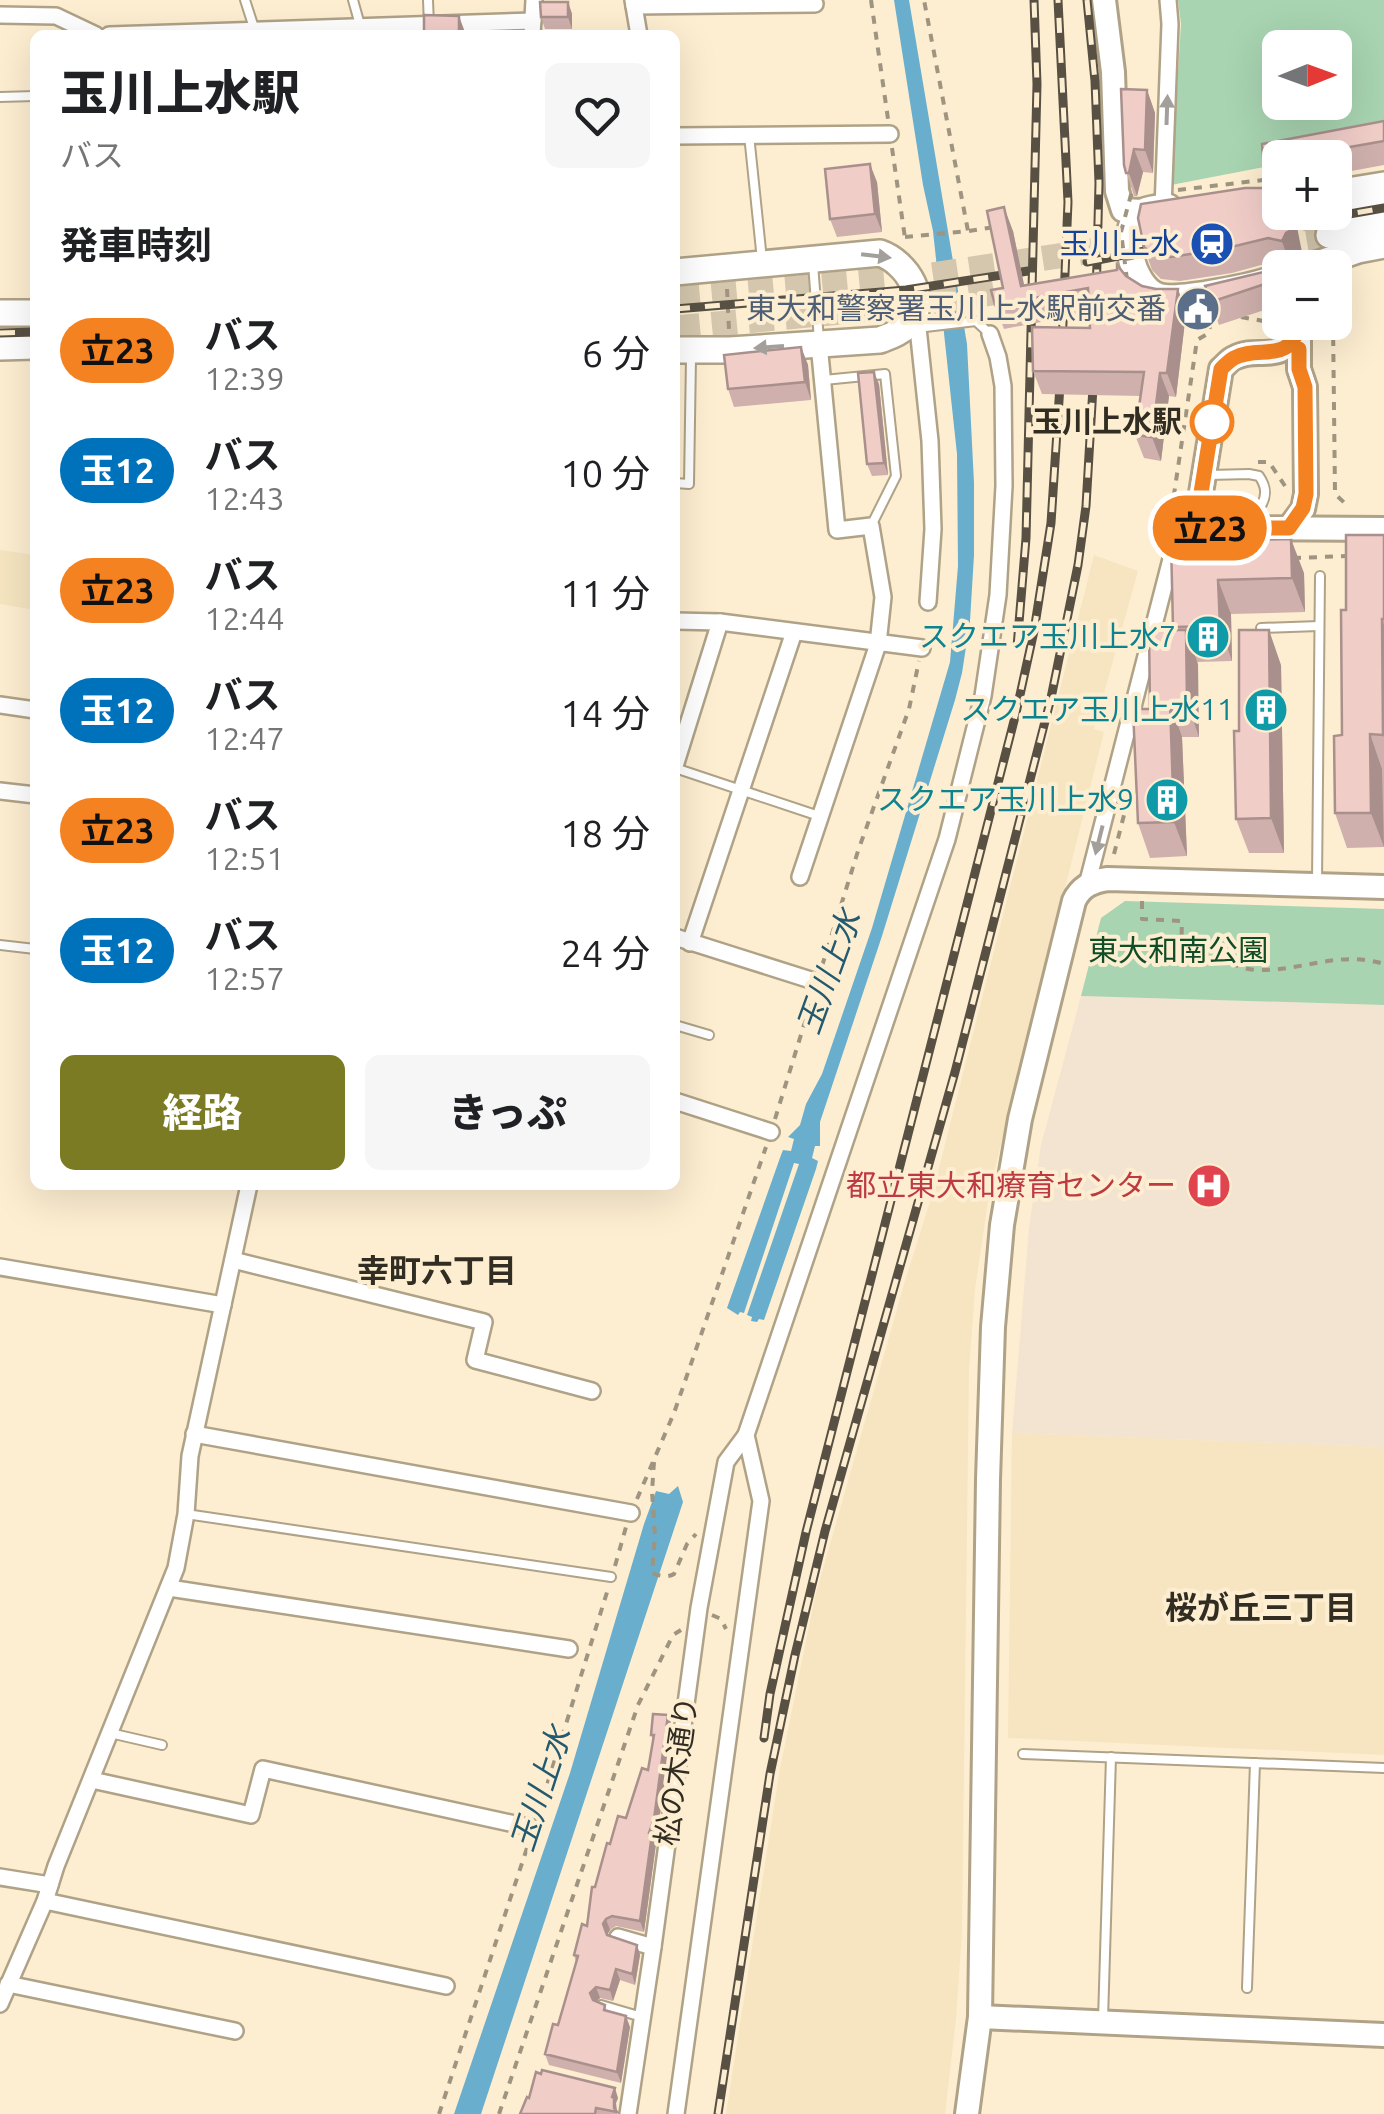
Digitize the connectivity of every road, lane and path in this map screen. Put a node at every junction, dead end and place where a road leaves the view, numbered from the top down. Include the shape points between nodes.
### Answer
1 (245, 0) edge
2 (353, 0) edge
3 (428, 0) edge
4 (534, 0) edge
5 (924, 0) edge
6 (1104, 0) edge
7 (1168, 0) edge
8 (633, 3) edge
9 (815, 4) dead end
10 (0, 16) edge
11 (429, 25) junction
12 (360, 27) junction
13 (532, 28) edge
14 (85, 30) edge
15 (254, 30) edge
16 (280, 30) edge
17 (638, 30) edge
18 (30, 96) edge
19 (0, 97) edge
20 (890, 134) dead end
21 (680, 136) edge
22 (749, 136) junction
23 (1262, 182) edge
24 (1384, 186) edge
25 (1133, 187) edge
26 (1200, 202) edge
27 (1352, 203) edge
28 (1156, 204) junction
29 (1384, 206) edge
30 (1352, 211) edge
31 (1352, 218) tunnel mouth
32 (1384, 225) edge
33 (998, 226) edge
34 (968, 231) junction
35 (905, 238) dead end
36 (1384, 246) edge
37 (1352, 252) tunnel mouth
38 (1141, 256) edge
39 (1124, 259) junction
40 (812, 260) junction
41 (762, 264) junction
42 (680, 272) edge
43 (726, 279) dead end
44 (1262, 283) edge
45 (1128, 286) edge
46 (1248, 311) edge
47 (30, 313) edge
48 (0, 314) edge
49 (1233, 316) edge
50 (1218, 320) edge
51 (1210, 323) edge
52 (919, 326) junction
53 (990, 334) joint
54 (730, 335) dead end
55 (1294, 340) edge
56 (1299, 340) edge
57 (1333, 340) edge
58 (819, 344) junction
59 (30, 346) edge
60 (0, 347) edge
61 (683, 350) edge
62 (1272, 353) junction
63 (1299, 369) junction
64 (821, 380) junction
65 (1204, 475) junction
66 (680, 483) edge
67 (1306, 497) junction
68 (1357, 515) dead end
69 (1206, 518) junction
70 (871, 526) junction
71 (1289, 528) junction
72 (1328, 528) junction
73 (1384, 528) edge
74 (1358, 556) edge
75 (1282, 558) edge
76 (1320, 576) dead end
77 (928, 602) dead end
78 (680, 620) edge
79 (720, 622) junction
80 (1319, 626) junction
81 (1261, 628) edge
82 (794, 632) junction
83 (878, 644) junction
84 (922, 648) joint
85 (0, 705) edge
86 (30, 709) edge
87 (680, 751) edge
88 (680, 769) edge
89 (742, 790) junction
90 (0, 791) edge
91 (30, 794) edge
92 (1128, 799) dead end
93 (819, 816) junction
94 (1114, 854) dead end
95 (800, 877) dead end
96 (1142, 881) junction
97 (1317, 884) junction
98 (1087, 885) junction
99 (1384, 887) edge
100 (683, 940) edge
101 (0, 945) edge
102 (30, 948) edge
103 (1384, 964) edge
104 (817, 982) junction
105 (680, 1026) edge
106 (709, 1034) dead end
107 (680, 1102) edge
108 (772, 1132) junction
109 (247, 1190) edge
110 (233, 1260) junction
111 (0, 1268) edge
112 (223, 1305) junction
113 (592, 1391) dead end
114 (194, 1434) junction
115 (746, 1434) junction
116 (654, 1459) junction
117 (631, 1512) junction
118 (186, 1514) junction
119 (696, 1534) dead end
120 (611, 1577) junction
121 (169, 1588) junction
122 (697, 1622) junction
123 (569, 1649) dead end
124 (110, 1733) junction
125 (162, 1745) dead end
126 (1023, 1754) dead end
127 (1111, 1757) junction
128 (1255, 1764) junction
129 (1384, 1768) edge
130 (92, 1780) junction
131 (533, 1828) junction
132 (0, 1876) edge
133 (47, 1893) junction
134 (618, 1937) edge
135 (654, 1947) junction
136 (446, 1986) dead end
137 (1247, 1988) dead end
138 (3, 1994) edge
139 (601, 2006) edge
140 (642, 2017) junction
141 (980, 2017) junction
142 (1103, 2024) junction
143 (235, 2031) dead end
144 (1384, 2035) edge
145 (614, 2088) edge
146 (631, 2093) junction
147 (439, 2114) edge
148 (499, 2114) edge
149 (628, 2114) edge
150 (676, 2114) edge
151 (967, 2114) edge

1 - 15 lane
2 - 12 lane
3 - 11 lane
4 - 13 street
5 - 34 path
6 - 28 street via 1117,191 1123,210
28 -> 7 street
8 - 9 street
8 - 17 street
10 - 14 street via 56,16
11 - 12 street
11 - 13 street
12 - 16 street
18 - 19 lane
20 - 22 street
21 - 22 street
22 - 41 lane
23 - 28 path
24 - 27 main road
25 - 39 path, bridge via 1121,232
26 - 28 main road
28 - 44 main road via 1129,234 1134,273 1145,288 1159,297
29 - 30 main road
31 - 32 main road
33 - 34 path
34 - 35 path
36 - 37 main road
38 - 39 path, bridge
39 - 45 path, bridge
40 - 41 main road
40 -> 52 main road via 892,257 914,284 913,318
40 - 58 lane
41 - 42 main road
43 - 54 path
46 - 49 path
47 - 48 main road
50 - 51 path
52 - 53 lane via 976,321
52 - 58 main road via 880,340
52 - 77 street via 930,441
53 - 115 street, 松の木通り via 1003,386 1004,486 983,696 947,839
55 - 62 street
56 - 63 street
57 - 68 path via 1335,494
58 -> 61 main road
58 - 64 street
59 - 60 main road
61 - 66 lane via 688,484
62 - 63 street
62 - 65 street via 1236,356 1221,369
63 - 67 street via 1305,387
64 - 70 street via 837,530
64 - 70 lane via 885,374 896,476
65 - 69 street via 1200,499
65 - 69 lane via 1249,474 1265,485 1262,504
67 - 71 street
67 - 72 street
69 - 71 street
69 -> 98 street via 1170,559
70 - 83 street via 882,596
71 - 72 street
72 - 73 street
74 - 75 path
76 - 80 lane
78 - 79 street
79 - 82 street
79 - 87 street
80 - 81 lane
80 - 97 lane
82 - 83 street
82 - 89 street
83 - 84 street
83 - 93 street
84 - 104 path via 909,709
85 - 86 street
88 - 89 lane
89 - 93 lane
89 - 100 street
90 - 91 street
92 - 94 path
93 - 95 street
96 - 97 street
96 - 98 street
96 - 103 path via 1142,919 1182,921 1181,956 1212,957 1251,970 1356,958
97 - 99 street
98 - 141 street via 1074,900 1020,1118 1002,1224 988,1480
100 - 104 street
101 - 102 lane
104 - 108 path
105 - 106 lane
107 - 108 street
108 - 116 path
109 - 110 street
110 - 112 street
110 - 113 street via 484,1322 475,1360
111 - 112 street
112 - 114 street
114 - 117 street
114 - 118 street
115 - 122 street, 松の木通り via 726,1462
115 - 150 street via 761,1501
116 - 117 path
116 - 119 path via 652,1572 674,1574
117 - 120 path
118 - 120 lane
118 - 121 street
120 - 131 path
121 - 123 street
121 - 124 street
122 - 135 street, 松の木通り
122 - 148 path via 673,1635 638,1705
124 - 125 lane
124 - 130 street
126 - 127 lane
127 - 128 lane
127 - 142 lane
128 - 129 lane
128 - 137 lane
130 - 131 street via 251,1815 262,1769
130 - 133 street
131 - 147 path
132 - 133 street
133 - 136 street
133 - 138 street
134 - 135 street
135 - 140 street, 松の木通り
138 - 143 street
139 - 140 lane
140 - 146 street, 松の木通り
141 - 142 street
141 - 151 street
142 - 144 street
145 - 146 lane
146 - 149 street, 松の木通り

